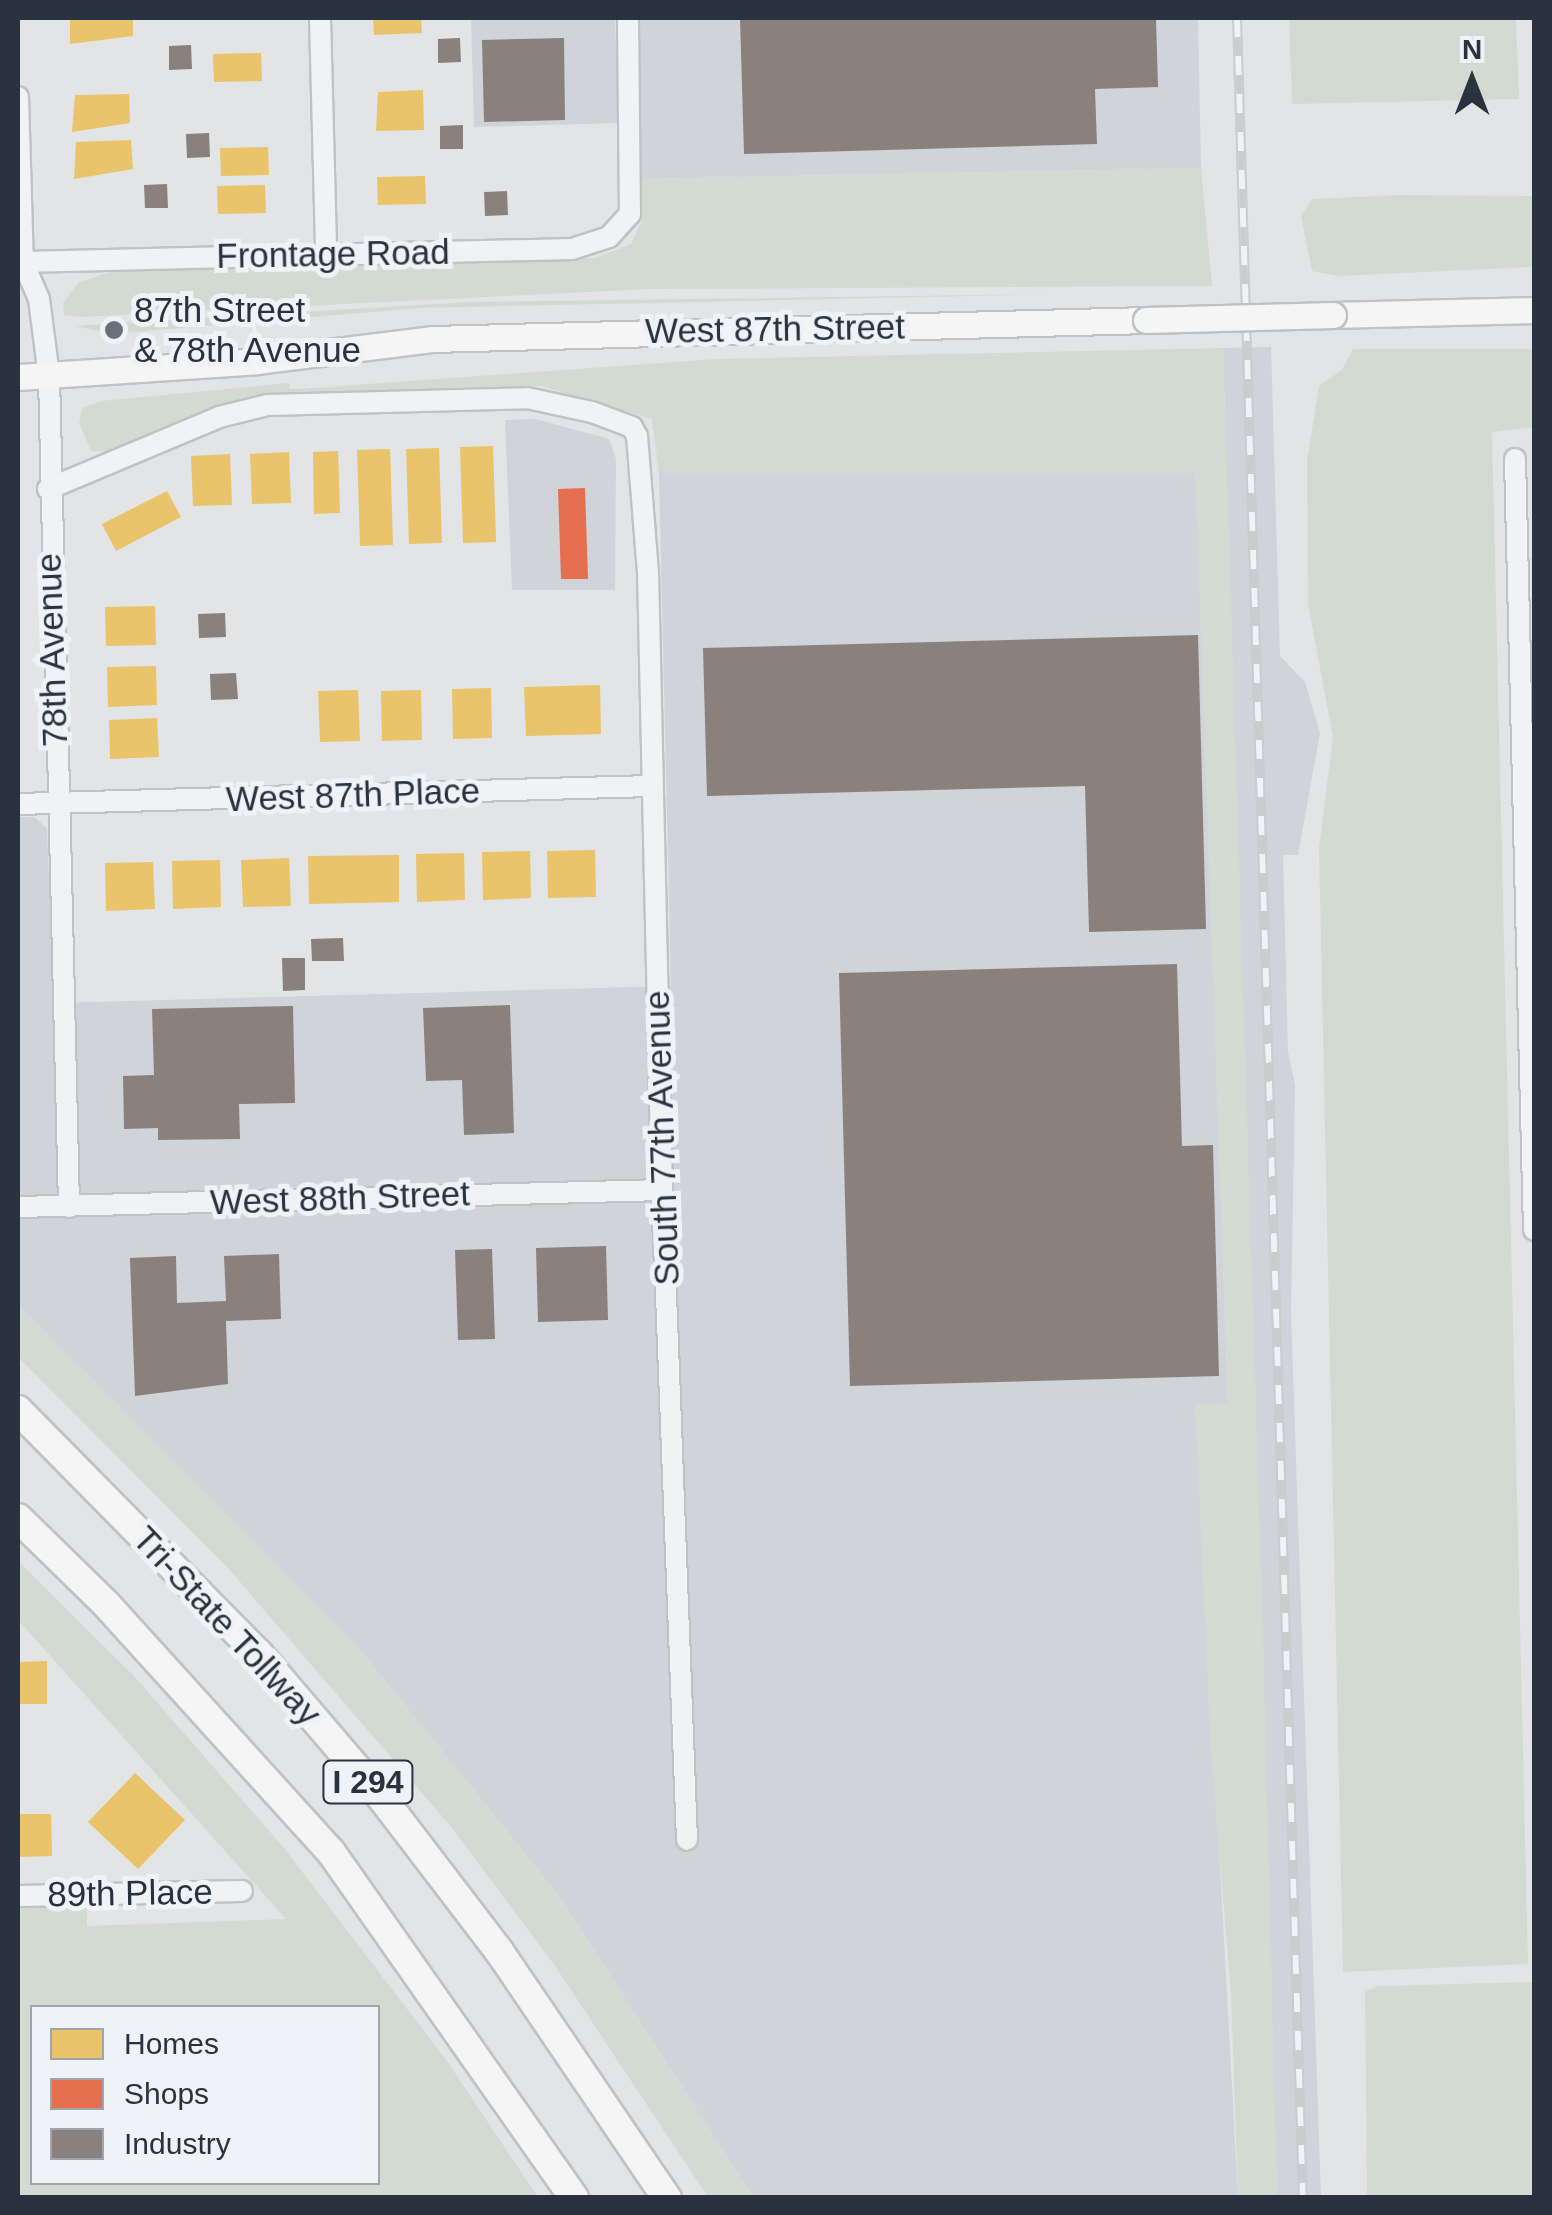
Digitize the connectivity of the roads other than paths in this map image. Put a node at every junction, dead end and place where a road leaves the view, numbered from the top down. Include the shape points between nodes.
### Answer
1 (320, 18) edge
2 (628, 18) edge
3 (18, 97) edge
4 (326, 254) junction
5 (24, 262) junction
6 (1534, 310) edge
7 (50, 376) junction
8 (18, 377) edge
9 (1515, 459) dead end
10 (48, 489) junction
11 (650, 786) junction
12 (56, 803) junction
13 (18, 804) edge
14 (1530, 851) edge
15 (1532, 1010) edge
16 (662, 1190) junction
17 (18, 1207) edge
18 (69, 1208) junction
19 (1534, 1230) edge
20 (18, 1410) edge
21 (18, 1518) edge
22 (688, 1840) dead end
23 (242, 1891) dead end
24 (18, 1896) edge
25 (574, 2198) edge
26 (666, 2198) edge

1 - 4 street
2 - 4 street, Frontage Road via 630,214 609,237 572,249
3 - 5 street, 78th Avenue
4 - 5 street, Frontage Road
5 - 7 street, 78th Avenue via 39,298
6 - 7 main road, West 87th Street, bridge via 432,339
7 - 8 main road, West 87th Street
7 - 10 street, 78th Avenue
9 - 14 street
10 - 11 street, South 77th Avenue via 219,418 268,405 527,398 632,428 648,572
10 - 12 street, 78th Avenue
11 - 12 street, West 87th Place
11 - 16 street, South 77th Avenue
12 - 13 street, West 87th Place
12 - 18 street, 78th Avenue
14 - 15 street
15 - 19 street
16 - 18 street, West 88th Street
16 - 22 street, South 77th Avenue
17 - 18 street, West 88th Street
20 - 26 highway, Tri-State Tollway / I 294 via 258,1654 382,1798 500,1951
21 - 25 highway, Tri-State Tollway / I 294 via 106,1604 331,1852
23 - 24 street, 89th Place

